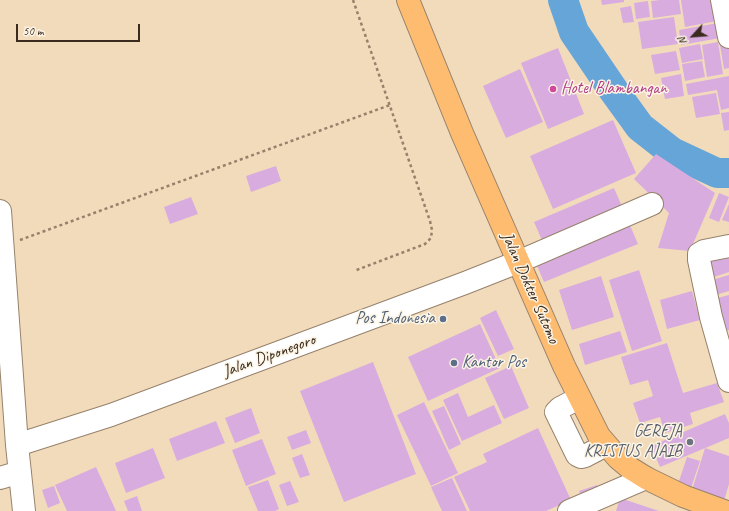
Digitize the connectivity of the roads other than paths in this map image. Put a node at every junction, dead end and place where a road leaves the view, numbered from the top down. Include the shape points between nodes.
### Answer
1 (408, 0) edge
2 (722, 0) edge
3 (729, 37) edge
4 (652, 204) dead end
5 (0, 211) edge
6 (729, 246) edge
7 (518, 262) junction
8 (723, 340) edge
9 (729, 381) edge
10 (580, 398) junction
11 (17, 445) junction
12 (606, 445) junction
13 (10, 475) edge
14 (646, 478) junction
15 (729, 498) edge
16 (24, 511) edge
17 (569, 511) edge
18 (724, 511) edge

1 - 7 main road, Jalan Dokter Sutomo
2 - 3 street
4 - 7 street, Jalan Diponegoro
5 - 11 street
6 - 8 street via 704,251 699,256
7 - 10 main road, Jalan Dokter Sutomo
7 - 11 street, Jalan Diponegoro via 111,415
8 - 9 street
10 - 12 main road, Jalan Dokter Sutomo
10 - 12 street via 556,412 577,455 585,456
11 - 13 street
12 - 14 main road, Jalan Dokter Sutomo via 630,468
13 - 16 street
14 - 17 street
14 - 18 main road, Jalan Dokter Sutomo via 683,496
15 - 18 street

